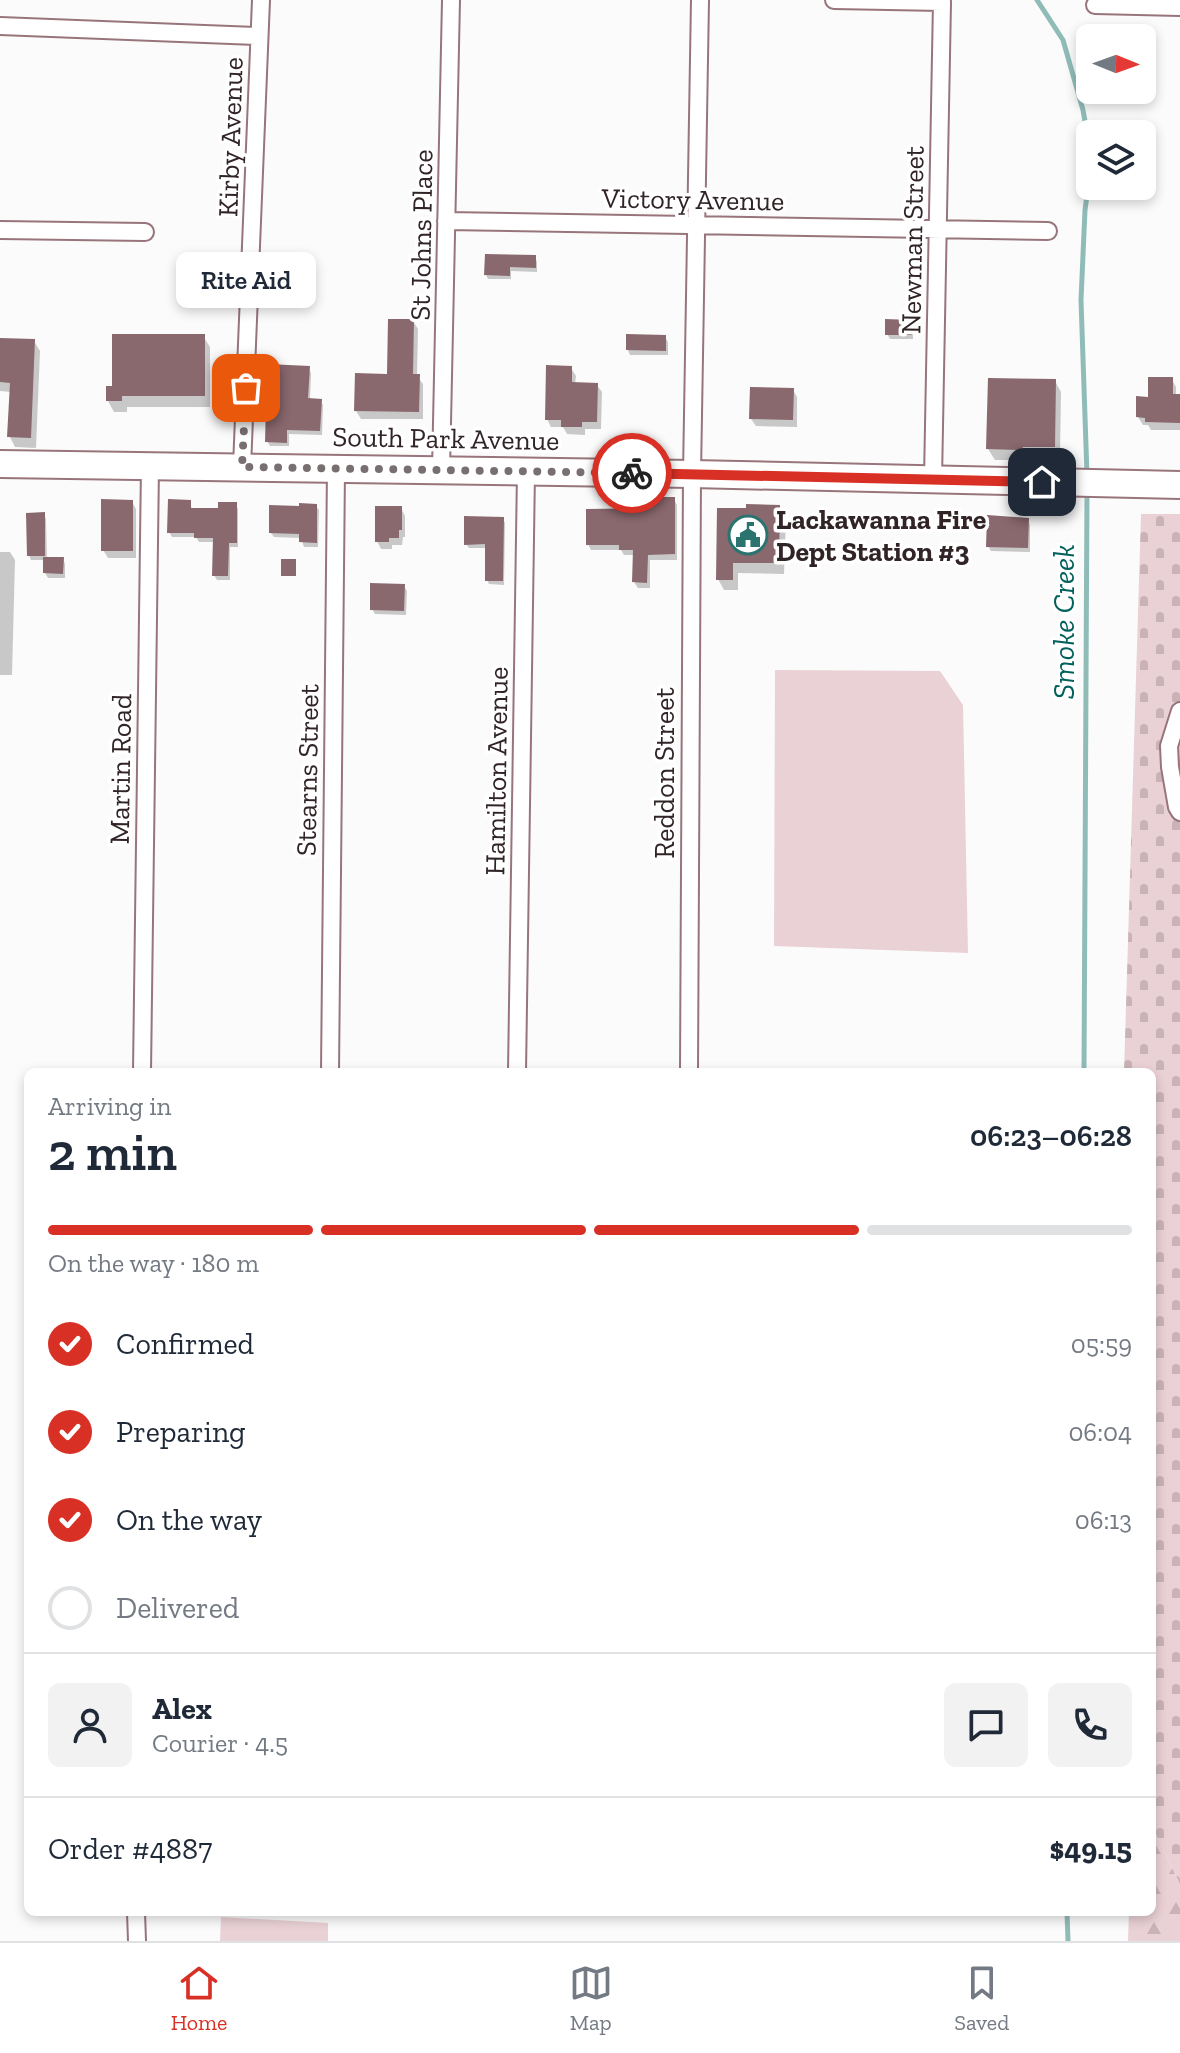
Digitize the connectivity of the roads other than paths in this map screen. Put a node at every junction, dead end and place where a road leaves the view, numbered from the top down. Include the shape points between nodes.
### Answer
1 (261, 0) edge
2 (451, 0) edge
3 (700, 0) edge
4 (834, 0) edge
5 (1095, 5) dead end
6 (1180, 7) edge
7 (0, 26) edge
8 (259, 36) junction
9 (446, 221) junction
10 (696, 225) junction
11 (938, 229) junction
12 (0, 230) edge
13 (1048, 231) dead end
14 (145, 232) dead end
15 (0, 464) edge
16 (150, 466) junction
17 (242, 467) junction
18 (336, 469) junction
19 (441, 470) junction
20 (526, 471) junction
21 (692, 474) junction
22 (933, 479) junction
23 (1180, 485) edge
24 (1180, 711) edge
25 (1180, 812) edge
26 (142, 1068) edge
27 (330, 1068) edge
28 (517, 1068) edge
29 (689, 1068) edge
30 (136, 1916) edge
31 (137, 1941) edge

1 - 8 street, Kirby Avenue
2 - 9 street, St Johns Place
3 - 10 street, Reddon Street
4 - 11 street, Newman Street via 942,2
5 - 6 street
7 - 8 street
8 - 17 street, Kirby Avenue
9 - 10 street, Victory Avenue
9 - 19 street, St Johns Place
10 - 11 street, Victory Avenue
10 - 21 street, Reddon Street
11 - 13 street, Victory Avenue
11 - 22 street, Newman Street
12 - 14 street
15 - 16 main road, South Park Avenue
16 - 17 main road, South Park Avenue
16 - 26 street, Martin Road
17 - 18 main road, South Park Avenue
18 - 19 main road, South Park Avenue
18 - 27 street, Stearns Street
19 - 20 main road, South Park Avenue
20 - 21 main road, South Park Avenue
20 - 28 street, Hamilton Avenue
21 - 22 main road, South Park Avenue
21 - 29 street, Reddon Street
22 - 23 main road, South Park Avenue
24 - 25 street via 1169,746
30 - 31 street

